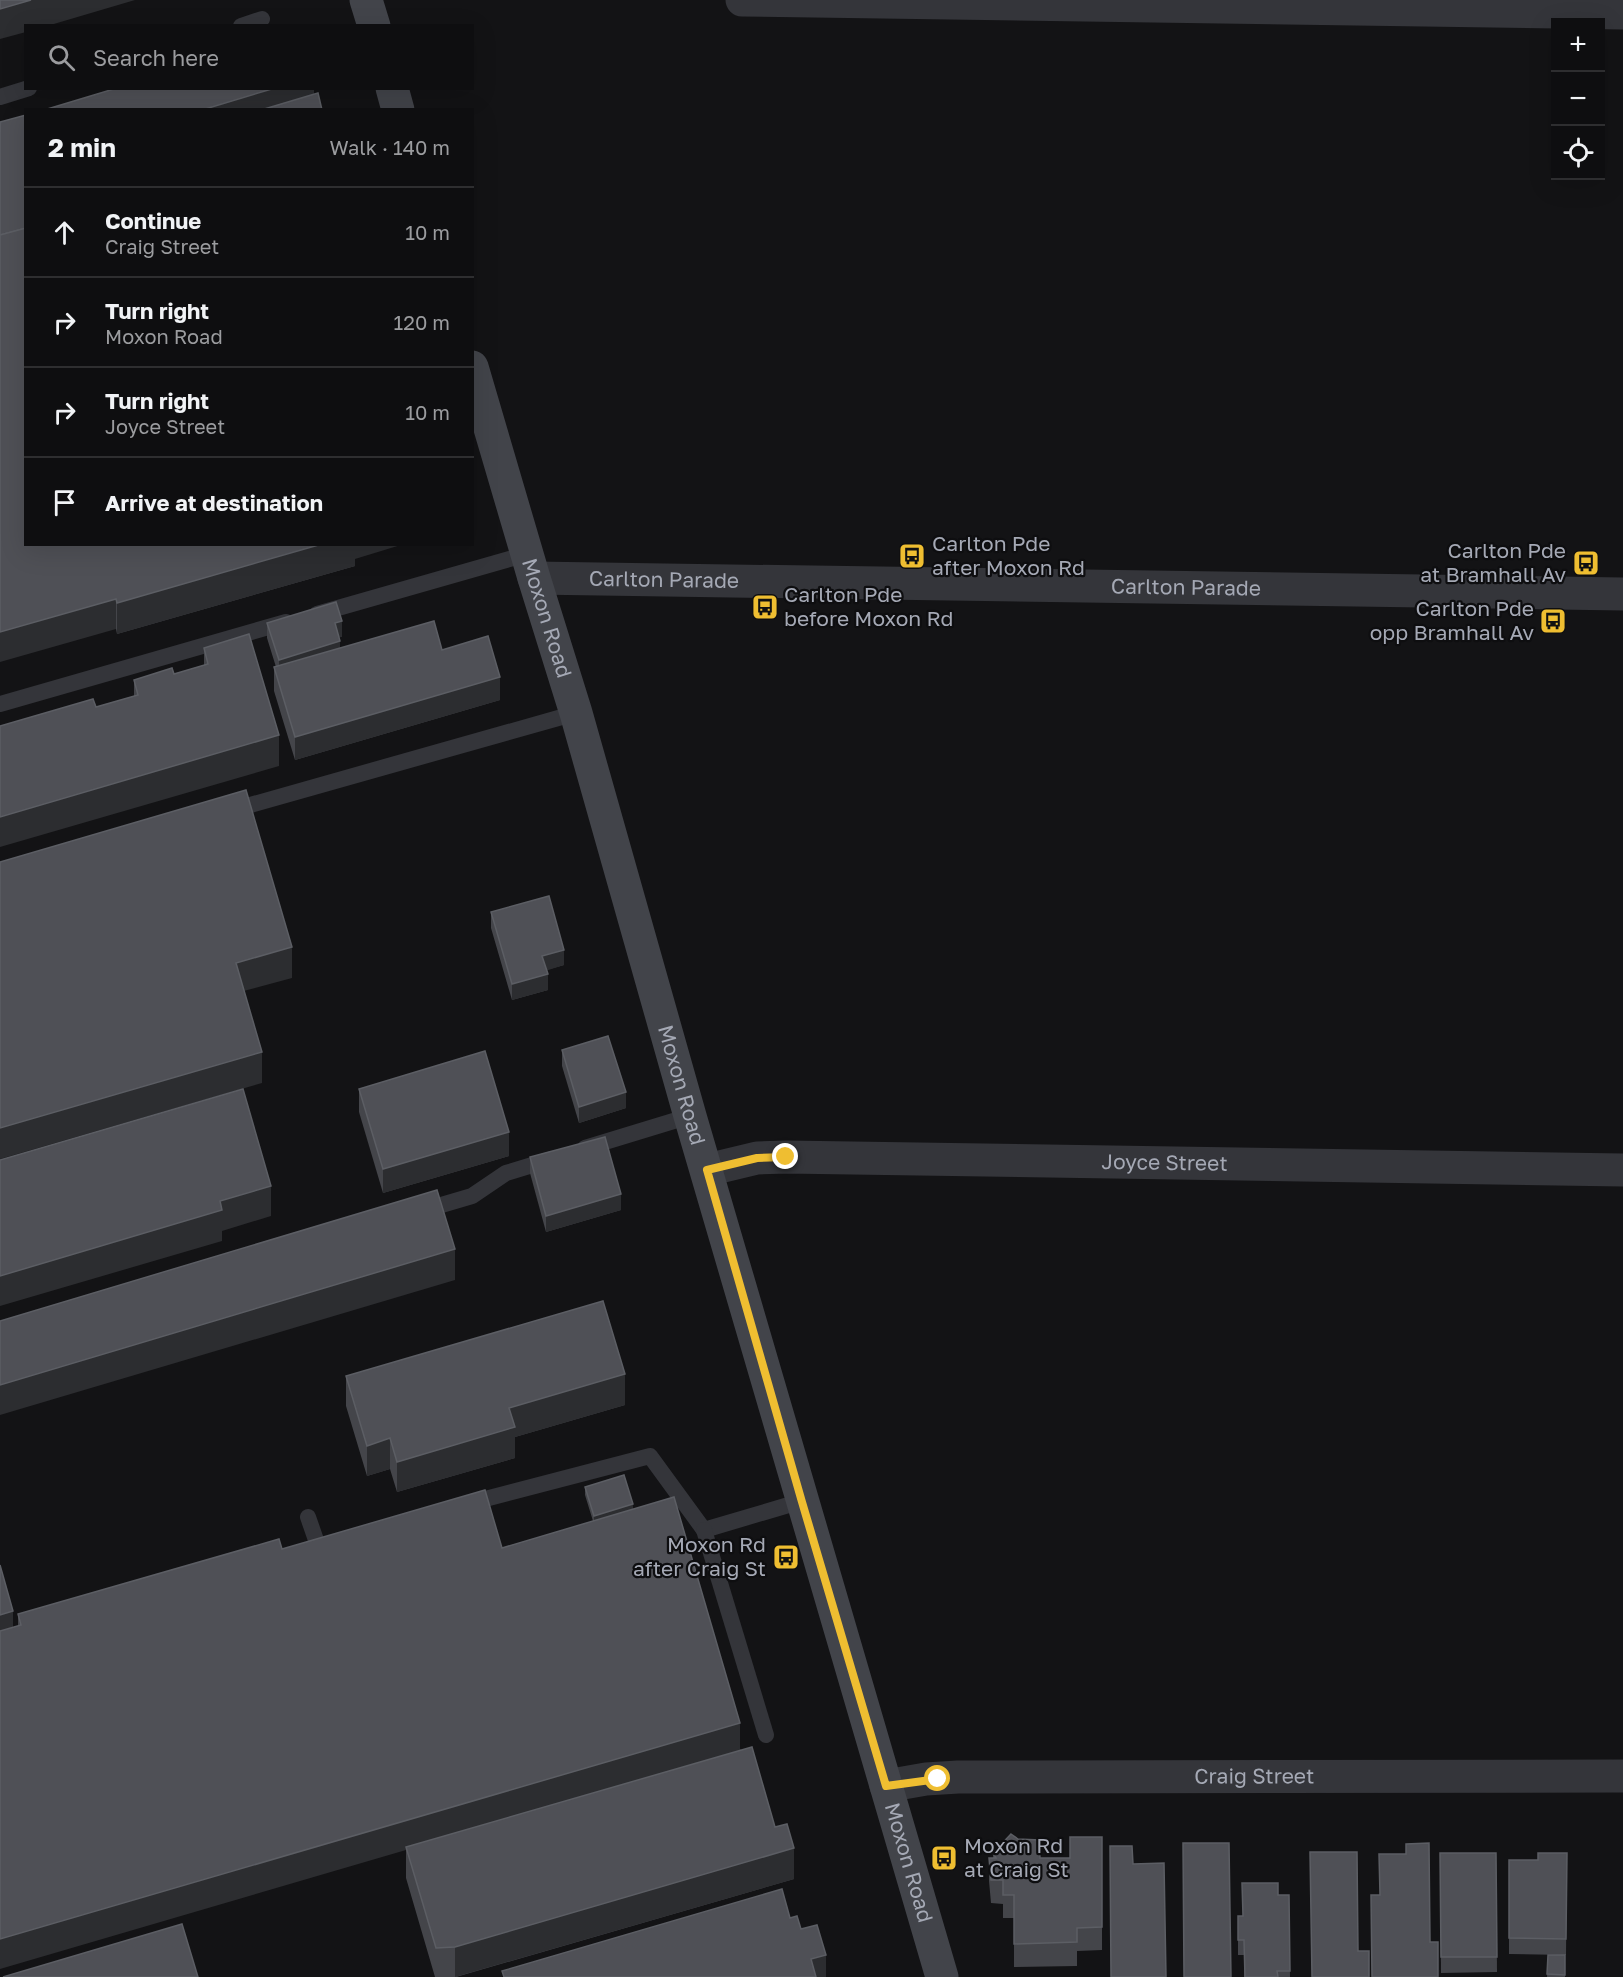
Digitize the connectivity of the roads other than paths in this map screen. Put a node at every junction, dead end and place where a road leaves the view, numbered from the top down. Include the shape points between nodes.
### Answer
1 (366, 0) edge
2 (742, 0) edge
3 (1623, 13) edge
4 (262, 19) dead end
5 (247, 24) edge
6 (373, 24) edge
7 (24, 89) edge
8 (393, 90) edge
9 (0, 97) edge
10 (397, 108) edge
11 (474, 374) edge
12 (530, 566) junction
13 (1623, 594) edge
14 (0, 704) edge
15 (576, 713) junction
16 (219, 814) edge
17 (690, 1116) junction
18 (707, 1170) junction
19 (1623, 1170) edge
20 (403, 1216) edge
21 (802, 1502) junction
22 (455, 1507) edge
23 (308, 1517) dead end
24 (704, 1530) junction
25 (317, 1543) edge
26 (766, 1735) dead end
27 (1623, 1776) edge
28 (886, 1786) junction
29 (942, 1977) edge

1 - 6 main road
2 - 3 street
4 - 5 lane
7 - 9 lane
8 - 10 main road
11 - 12 main road, Moxon Road
12 - 13 street, Carlton Parade
12 - 14 lane
12 - 15 main road, Moxon Road
15 - 16 lane
15 - 17 main road, Moxon Road
17 - 18 main road, Moxon Road
17 - 20 lane via 506,1173 472,1196
18 - 19 street, Joyce Street via 757,1158 786,1157
18 - 21 main road, Moxon Road
21 - 24 lane
21 - 28 main road, Moxon Road
22 - 24 lane via 650,1456
23 - 25 lane
24 - 26 lane
27 - 28 street, Craig Street via 958,1777
28 - 29 main road, Moxon Road

